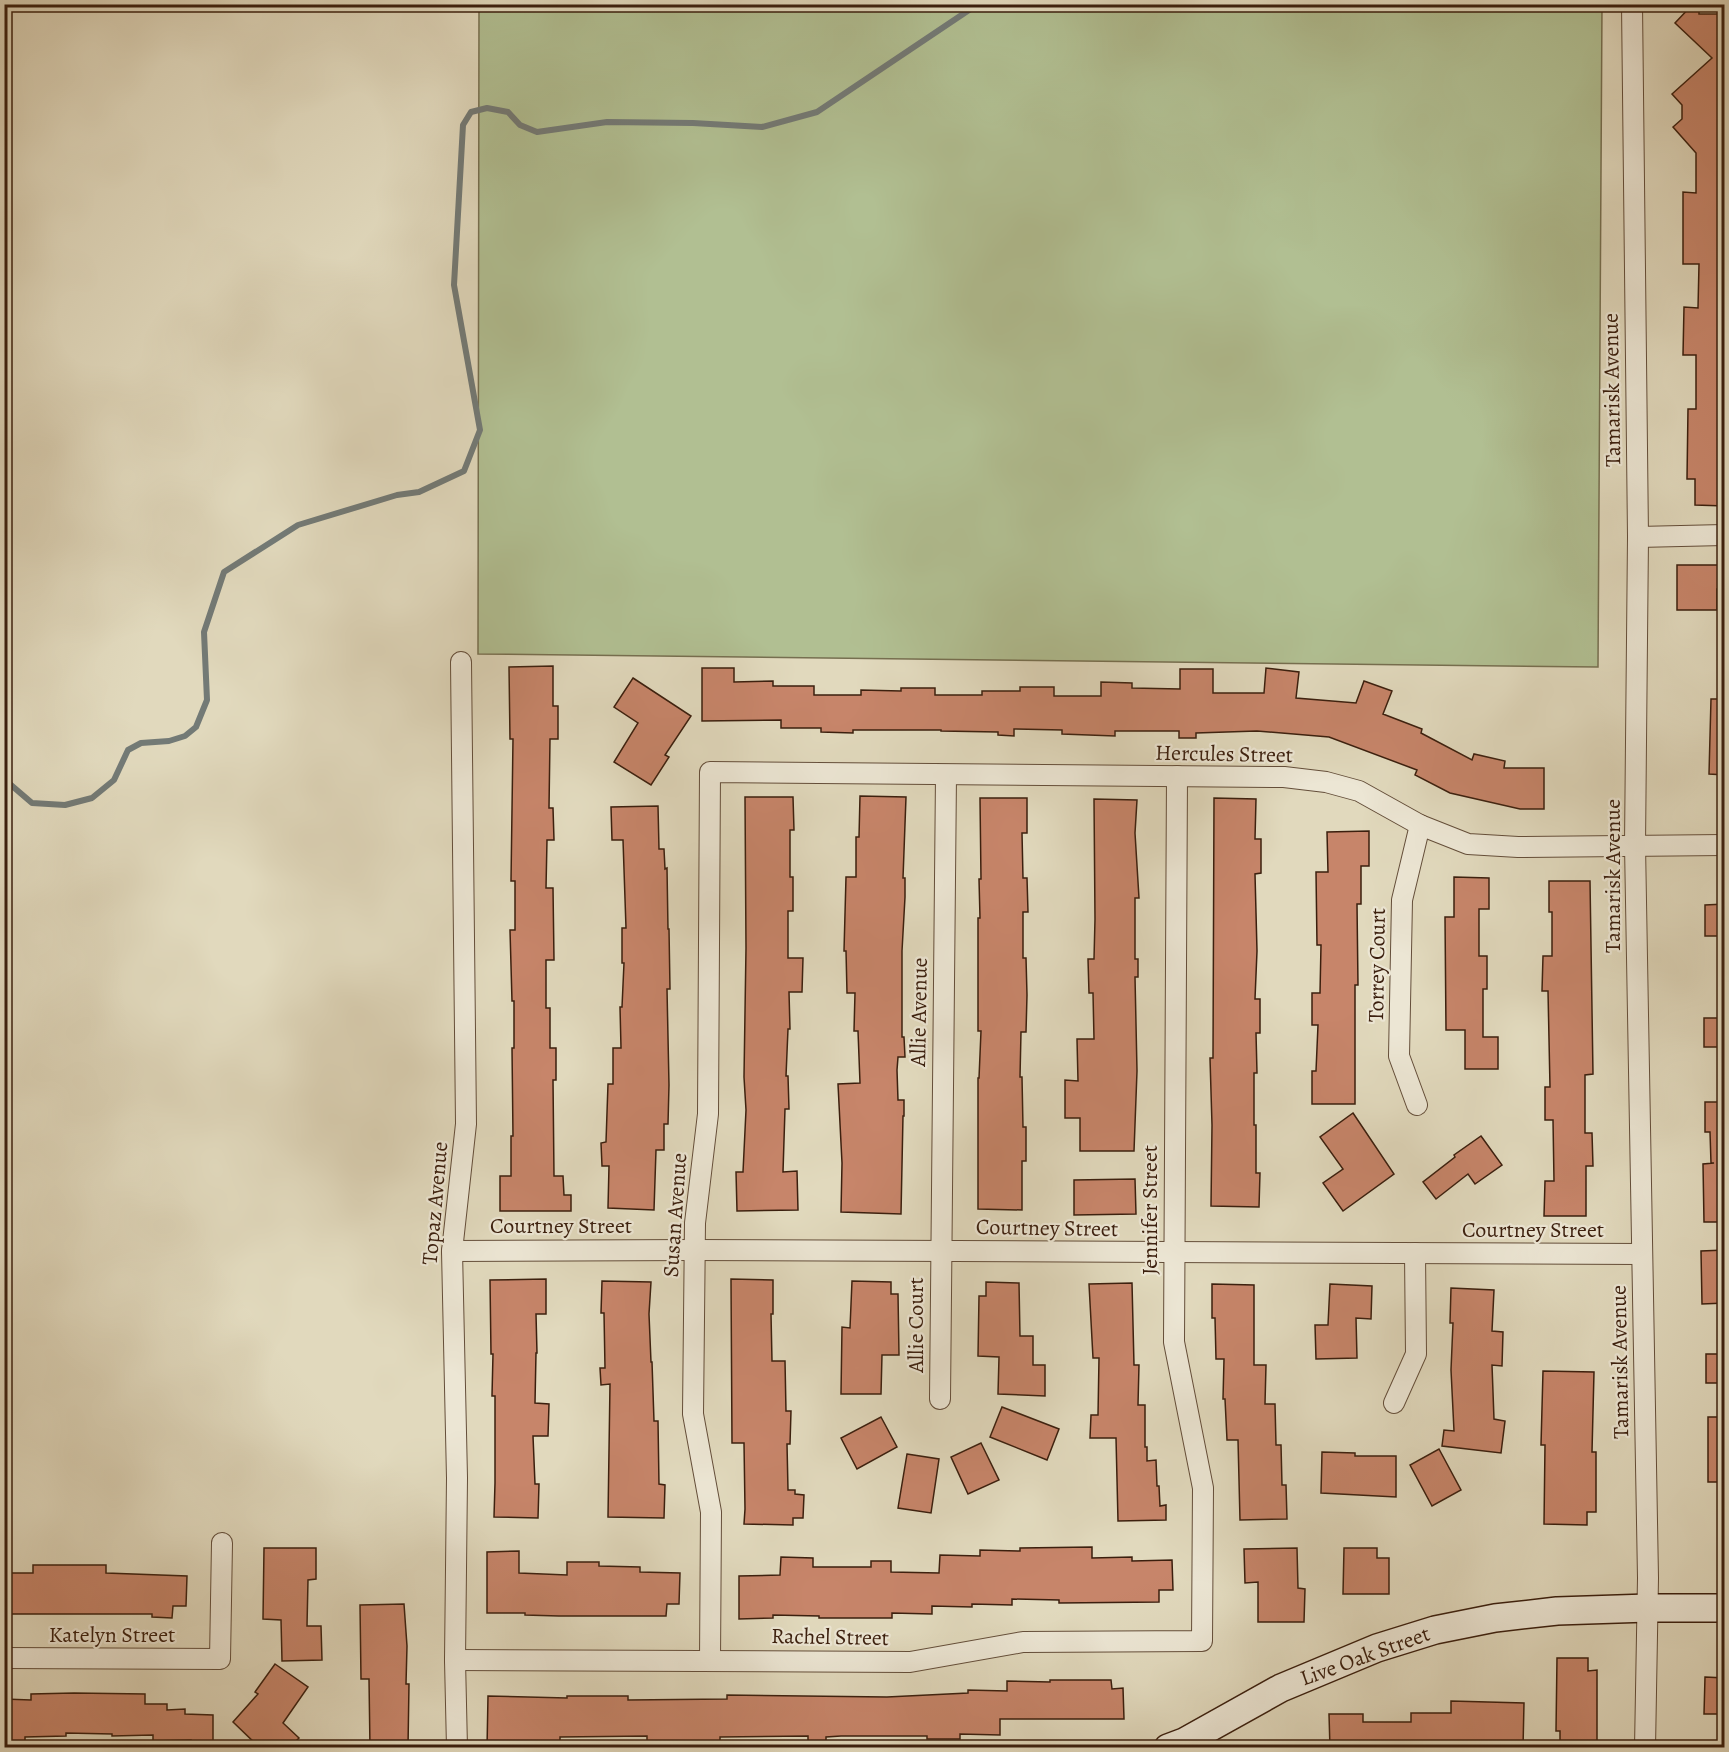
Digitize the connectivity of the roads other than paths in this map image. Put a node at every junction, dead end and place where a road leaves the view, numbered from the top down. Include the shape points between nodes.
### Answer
1 (1632, 4) edge
2 (1725, 535) edge
3 (1638, 537) junction
4 (461, 662) dead end
5 (710, 772) joint
6 (946, 775) junction
7 (1177, 776) junction
8 (1420, 825) junction
9 (1635, 845) junction
10 (1725, 845) edge
11 (1418, 1105) dead end
12 (694, 1250) junction
13 (452, 1251) junction
14 (940, 1251) junction
15 (1173, 1253) junction
16 (1415, 1253) junction
17 (1642, 1254) junction
18 (940, 1399) dead end
19 (1394, 1403) dead end
20 (222, 1543) dead end
21 (1648, 1608) junction
22 (1725, 1608) edge
23 (1202, 1641) joint
24 (4, 1658) edge
25 (710, 1659) junction
26 (455, 1660) junction
27 (457, 1748) edge
28 (1168, 1748) edge
29 (1645, 1748) edge

1 - 3 street, Tamarisk Avenue
2 - 3 street
3 - 9 street, Tamarisk Avenue
4 - 13 street, Topaz Avenue via 466,1124
5 - 6 street, Hercules Street
5 - 12 street, Susan Avenue via 708,1113
6 - 7 street, Hercules Street
6 - 14 street, Allie Avenue
7 - 8 street, Hercules Street via 1284,777 1326,782 1359,791
7 - 15 street, Jennifer Street
8 - 9 street, Hercules Street via 1468,844
8 - 11 street, Torrey Court via 1402,900 1399,1056
9 - 10 street, Hercules Street
9 - 17 street, Tamarisk Avenue
12 - 13 street, Courtney Street
12 - 14 street, Courtney Street
12 - 25 street, Susan Avenue via 693,1414 711,1512
13 - 26 street, Topaz Avenue via 457,1478
14 - 15 street, Courtney Street
14 - 18 street, Allie Court
15 - 16 street, Courtney Street
15 - 23 street, Jennifer Street via 1174,1342 1203,1488
16 - 17 street, Courtney Street
16 - 19 street via 1416,1354
17 - 21 street, Tamarisk Avenue
20 - 24 street, Katelyn Street via 220,1659
21 - 22 street, Live Oak Street
21 - 28 street, Live Oak Street via 1495,1618 1435,1630 1377,1648 1281,1688
21 - 29 street, Tamarisk Avenue
23 - 25 street, Rachel Street via 1023,1642 909,1662
25 - 26 street, Rachel Street
26 - 27 street, Topaz Avenue

